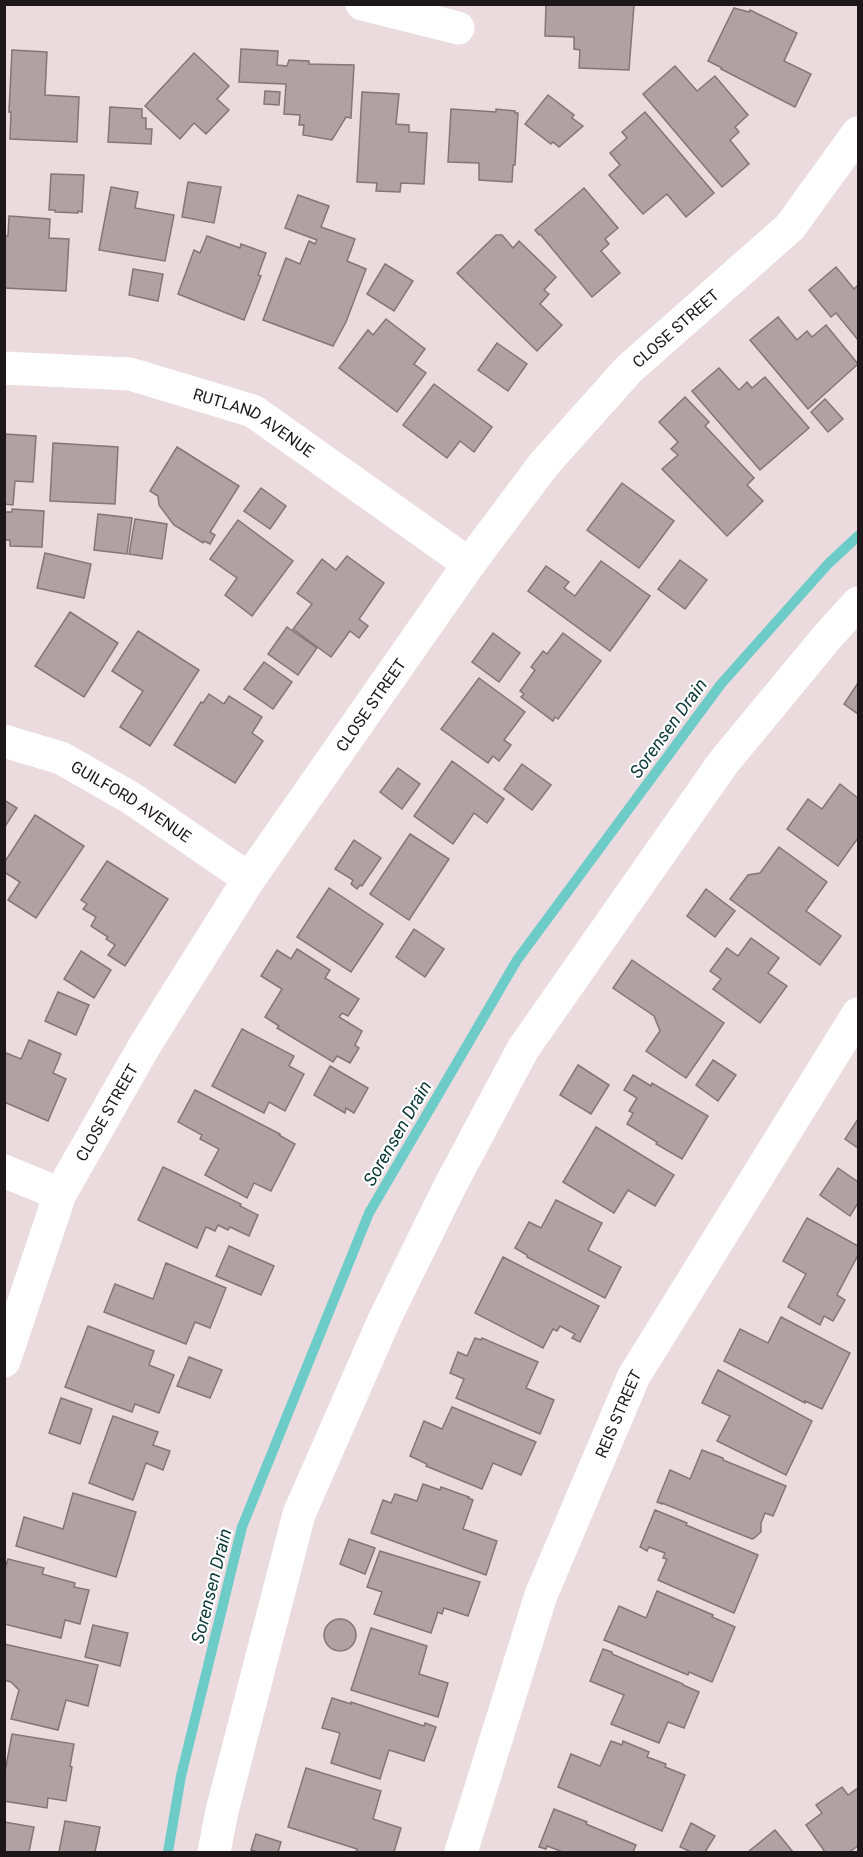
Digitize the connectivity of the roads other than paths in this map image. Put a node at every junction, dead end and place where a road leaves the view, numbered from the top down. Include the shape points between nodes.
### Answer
1 (362, 4) edge
2 (458, 28) dead end
3 (858, 133) edge
4 (4, 368) edge
5 (469, 564) junction
6 (858, 603) edge
7 (4, 741) edge
8 (249, 879) junction
9 (858, 1014) edge
10 (4, 1171) edge
11 (60, 1194) junction
12 (4, 1361) edge
13 (214, 1852) edge
14 (461, 1852) edge

1 - 2 street
3 - 5 street, CLOSE STREET via 790,227 629,369 544,464
4 - 5 street, RUTLAND AVENUE via 130,375 254,411
5 - 8 street, CLOSE STREET
6 - 13 street via 723,763 523,1049 450,1186 385,1318 299,1514
7 - 8 street, GUILFORD AVENUE via 61,758 131,798
8 - 11 street, CLOSE STREET via 145,1045
9 - 14 street, REIS STREET via 634,1376 541,1595
10 - 11 street
11 - 12 street, CLOSE STREET

